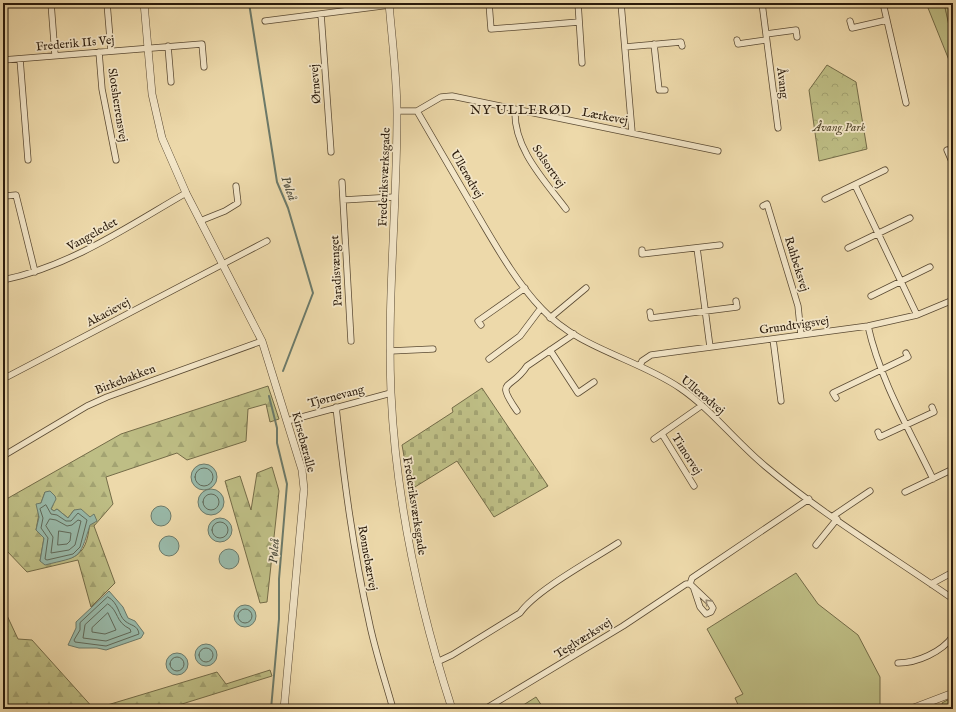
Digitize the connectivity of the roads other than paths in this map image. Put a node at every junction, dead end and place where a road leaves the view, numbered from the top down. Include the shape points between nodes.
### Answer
1 (51, 3) edge
2 (107, 3) edge
3 (144, 3) edge
4 (489, 3) edge
5 (578, 3) edge
6 (621, 3) edge
7 (762, 3) edge
8 (883, 3) edge
9 (389, 4) edge
10 (321, 14) junction
11 (887, 20) junction
12 (265, 21) dead end
13 (850, 21) dead end
14 (579, 22) junction
15 (766, 37) junction
16 (797, 37) dead end
17 (737, 40) dead end
18 (654, 44) junction
19 (168, 46) junction
20 (682, 46) dead end
21 (625, 47) junction
22 (148, 48) junction
23 (111, 51) junction
24 (99, 52) junction
25 (56, 55) junction
26 (20, 59) junction
27 (3, 60) edge
28 (582, 63) dead end
29 (204, 67) dead end
30 (171, 82) dead end
31 (665, 90) dead end
32 (906, 103) dead end
33 (515, 108) junction
34 (397, 111) junction
35 (417, 111) junction
36 (778, 128) dead end
37 (632, 132) junction
38 (947, 150) dead end
39 (718, 151) dead end
40 (331, 152) dead end
41 (28, 160) dead end
42 (116, 160) dead end
43 (953, 164) edge
44 (885, 170) dead end
45 (342, 182) dead end
46 (855, 185) junction
47 (236, 186) dead end
48 (186, 193) junction
49 (5, 196) dead end
50 (394, 197) junction
51 (343, 200) junction
52 (825, 200) dead end
53 (763, 206) dead end
54 (566, 210) dead end
55 (910, 218) dead end
56 (200, 221) junction
57 (878, 233) junction
58 (267, 241) dead end
59 (720, 245) dead end
60 (697, 248) junction
61 (848, 248) dead end
62 (642, 250) dead end
63 (223, 264) junction
64 (930, 267) dead end
65 (34, 272) junction
66 (3, 280) edge
67 (901, 281) junction
68 (525, 288) junction
69 (586, 288) dead end
70 (871, 296) dead end
71 (953, 300) edge
72 (736, 301) dead end
73 (541, 308) junction
74 (705, 311) junction
75 (650, 312) dead end
76 (917, 315) junction
77 (550, 318) junction
78 (481, 325) dead end
79 (868, 326) junction
80 (574, 334) junction
81 (801, 335) junction
82 (773, 339) junction
83 (262, 341) junction
84 (351, 341) dead end
85 (710, 347) junction
86 (434, 349) dead end
87 (550, 350) junction
88 (390, 351) junction
89 (906, 353) dead end
90 (489, 359) dead end
91 (640, 366) junction
92 (881, 370) junction
93 (3, 379) edge
94 (594, 382) dead end
95 (391, 393) junction
96 (836, 398) dead end
97 (781, 400) dead end
98 (701, 406) junction
99 (336, 407) junction
100 (932, 407) dead end
101 (517, 411) dead end
102 (287, 421) junction
103 (907, 425) junction
104 (878, 432) dead end
105 (662, 434) junction
106 (654, 439) dead end
107 (3, 456) edge
108 (953, 469) edge
109 (933, 479) junction
110 (694, 486) dead end
111 (870, 491) dead end
112 (905, 492) dead end
113 (809, 499) junction
114 (835, 517) junction
115 (618, 543) dead end
116 (816, 545) dead end
117 (953, 572) edge
118 (931, 584) junction
119 (953, 599) edge
120 (953, 636) edge
121 (437, 662) junction
122 (898, 663) dead end
123 (953, 693) edge
124 (284, 709) edge
125 (393, 709) edge
126 (452, 709) edge
127 (486, 709) edge
128 (911, 709) edge

1 - 25 street
2 - 23 street
3 - 22 street, Kirsebæralle
4 - 14 street via 491,29
5 - 14 street
6 - 21 street
7 - 15 street, Åvang
8 - 11 street
9 - 10 street
9 - 34 street, Frederiksværksgade
10 - 12 street
10 - 40 street, Ørnevej
11 - 13 street via 852,28
11 - 32 street
14 - 28 street
15 - 16 street via 796,30
15 - 17 street via 738,44
15 - 36 street, Åvang
18 - 20 street via 681,42
18 - 21 street
18 - 31 street via 659,90
19 - 22 street, Frederik IIs Vej
19 - 29 street, Frederik IIs Vej via 202,44
19 - 30 street
21 - 37 street
22 - 23 street, Frederik IIs Vej
22 - 48 street, Kirsebæralle via 152,94 162,138
23 - 24 street, Frederik IIs Vej
24 - 25 street, Frederik IIs Vej
24 - 42 street, Slotsherrensvej via 107,117
25 - 26 street, Frederik IIs Vej
26 - 27 street, Frederik IIs Vej
26 - 41 street
33 - 35 street, Lærkevej via 452,96 441,97
33 - 37 street, Lærkevej
33 - 54 street, Solsortvej via 515,123 525,154
34 - 35 street
34 - 50 street, Frederiksværksgade
35 - 68 street, Ullerødvej via 497,248
37 - 39 street, Lærkevej
38 - 43 street
44 - 46 street
45 - 51 street, Paradisvænget
46 - 52 street
46 - 57 street
47 - 56 street via 238,203
48 - 56 street, Kirsebæralle
48 - 65 street, Vangeledet via 92,248
49 - 65 street via 16,195
50 - 51 street
50 - 88 street, Frederiksværksgade
51 - 84 street, Paradisvænget
53 - 81 street, Rahbeksvej via 767,204 798,306
55 - 57 street
56 - 63 street, Kirsebæralle
57 - 61 street
57 - 67 street
58 - 63 street
59 - 60 street
60 - 62 street via 642,254
60 - 74 street
63 - 83 street, Kirsebæralle
63 - 93 street, Akacievej
64 - 67 street
65 - 66 street, Vangeledet
67 - 70 street
67 - 76 street
68 - 73 street, Ullerødvej
68 - 78 street via 478,321
69 - 77 street
71 - 76 street, Grundtvigsvej
72 - 74 street via 737,307
73 - 77 street, Ullerødvej
73 - 90 street via 520,336
74 - 75 street via 651,318
74 - 85 street
76 - 79 street, Grundtvigsvej
77 - 80 street, Ullerødvej
79 - 81 street, Grundtvigsvej
79 - 92 street via 873,350
80 - 87 street
80 - 91 street, Ullerødvej
81 - 82 street, Grundtvigsvej
82 - 85 street, Grundtvigsvej
82 - 97 street
83 - 102 street, Kirsebæralle
83 - 107 street, Birkebakken via 107,397 87,406
85 - 91 street, Grundtvigsvej via 651,355 642,361
86 - 88 street
87 - 94 street via 578,393
87 - 101 street via 527,366 522,374 504,389
88 - 95 street, Frederiksværksgade
89 - 92 street via 908,357
91 - 98 street, Ullerødvej via 681,389
92 - 96 street via 833,393
92 - 103 street
95 - 99 street, Tjørnevang
95 - 121 street, Frederiksværksgade via 398,468 412,558
98 - 105 street, Timorvej
98 - 113 street, Ullerødvej via 764,465
99 - 102 street, Tjørnevang
99 - 125 street, Rønnebærvej via 358,569 369,623
100 - 103 street via 934,412
102 - 124 street, Kirsebæralle via 302,470 304,489
103 - 104 street via 880,437
103 - 109 street
105 - 106 street, Timorvej
105 - 110 street, Timorvej
108 - 109 street
109 - 112 street
111 - 114 street
113 - 114 street, Ullerødvej
113 - 127 street, Teglværksvej via 692,578 692,586 686,584
114 - 116 street
114 - 118 street, Ullerødvej
115 - 121 street via 544,591 526,604 520,613
117 - 118 street
118 - 119 street, Ullerødvej
120 - 122 street via 946,646 910,663
121 - 126 street, Frederiksværksgade
123 - 128 street

